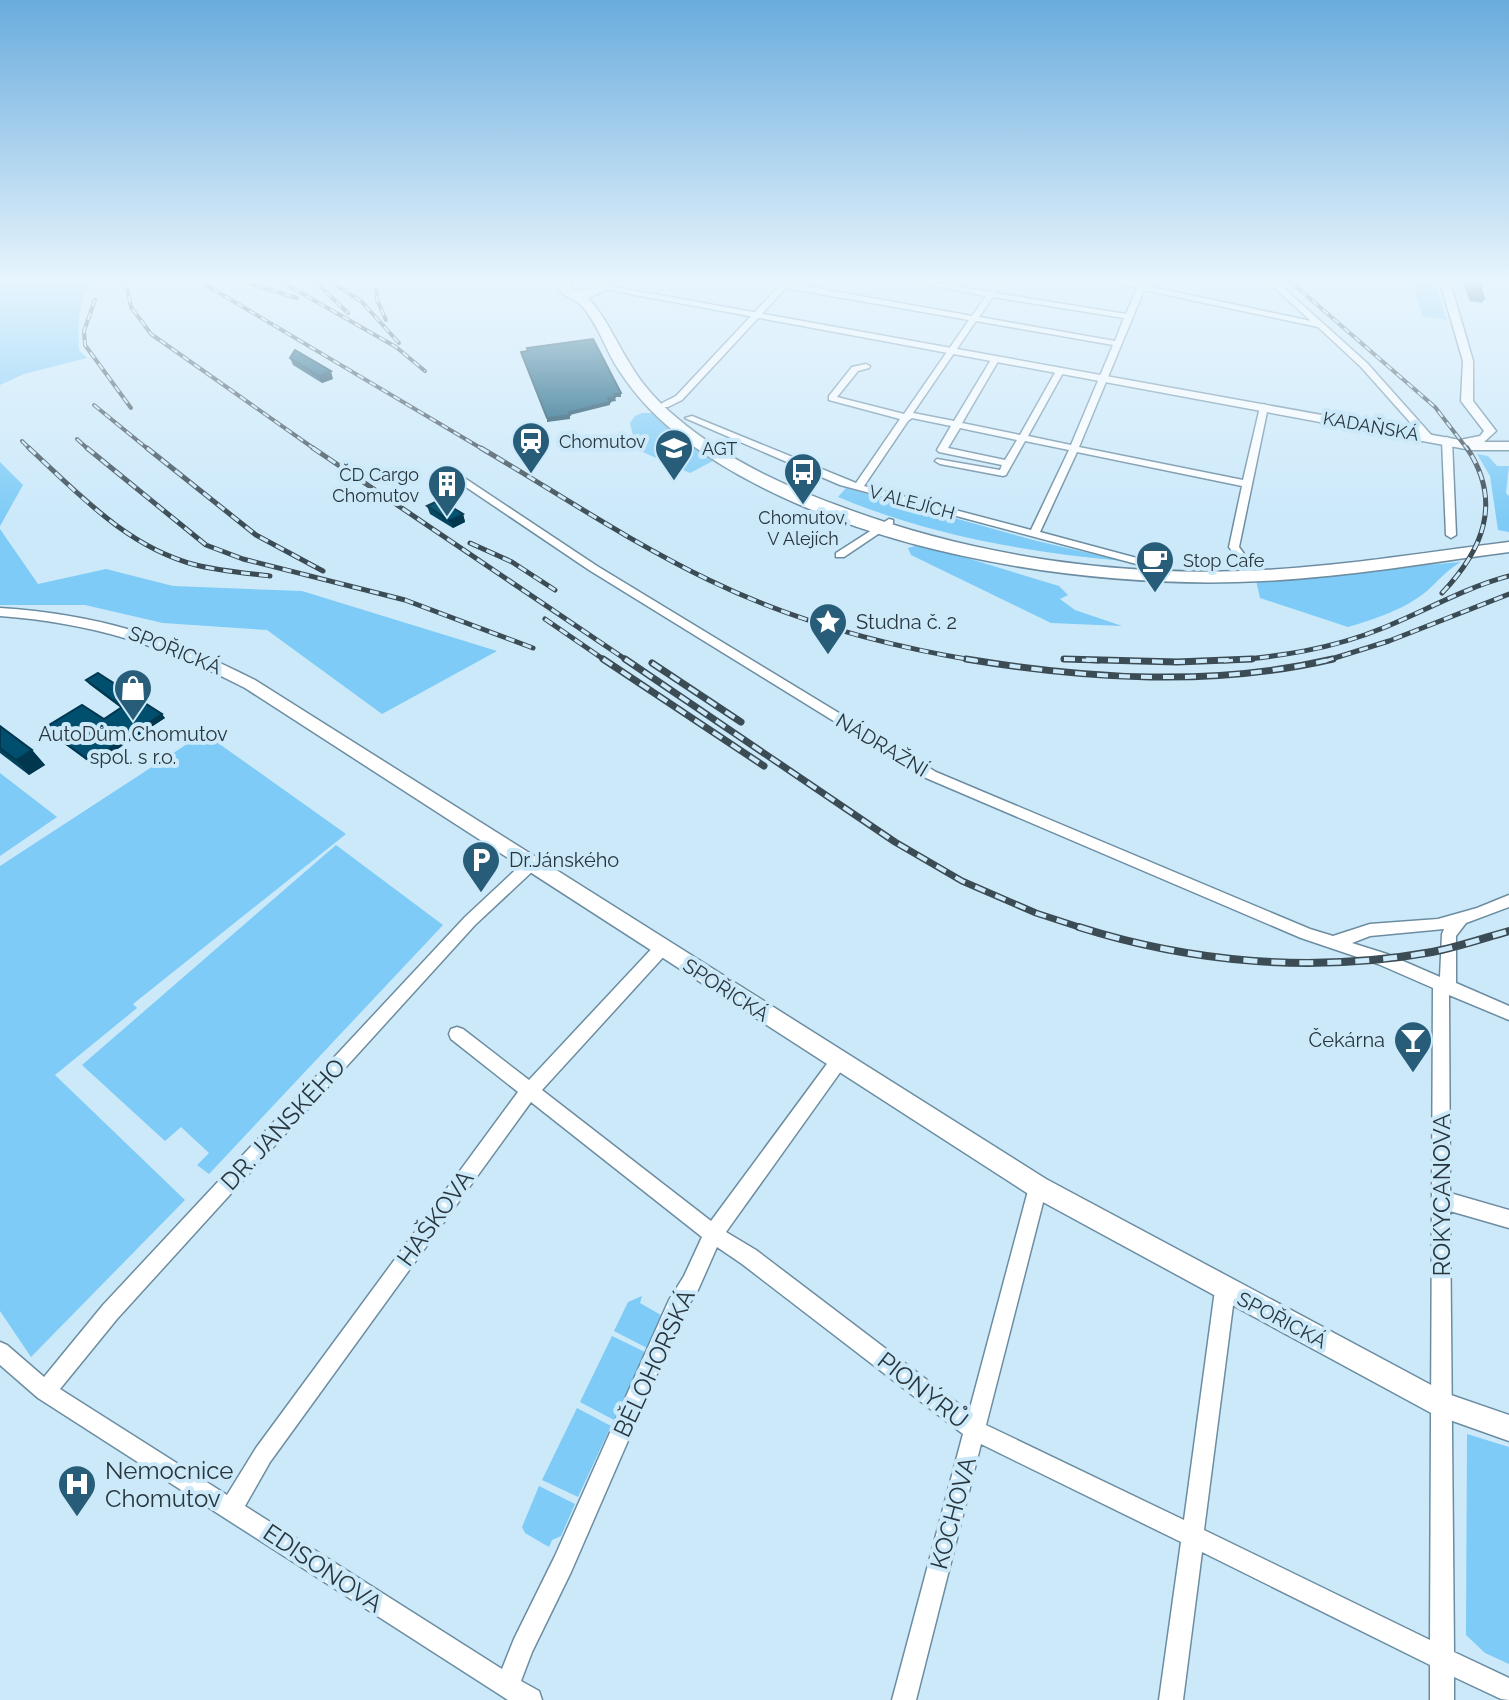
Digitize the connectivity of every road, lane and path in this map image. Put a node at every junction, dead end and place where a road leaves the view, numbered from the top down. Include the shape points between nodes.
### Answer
1 (622, 361) edge
2 (632, 361) edge
3 (712, 361) edge
4 (946, 361) edge
5 (994, 361) edge
6 (1012, 361) edge
7 (1111, 361) edge
8 (1360, 361) edge
9 (1468, 361) edge
10 (866, 366) dead end
11 (1060, 371) junction
12 (1104, 378) junction
13 (1467, 388) junction
14 (661, 406) junction
15 (1264, 407) junction
16 (909, 417) junction
17 (689, 418) dead end
18 (956, 424) junction
19 (1502, 430) dead end
20 (1428, 437) junction
21 (1022, 438) junction
22 (1447, 440) junction
23 (1509, 446) edge
24 (1074, 449) junction
25 (940, 461) dead end
26 (1009, 464) junction
27 (463, 481) dead end
28 (1247, 484) junction
29 (858, 487) junction
30 (886, 524) junction
31 (1034, 534) junction
32 (1451, 535) dead end
33 (1509, 540) edge
34 (1509, 547) edge
35 (840, 555) dead end
36 (1509, 555) edge
37 (1431, 557) junction
38 (1144, 563) dead end
39 (1250, 569) junction
40 (0, 612) edge
41 (530, 865) junction
42 (1509, 901) edge
43 (1460, 920) junction
44 (1335, 942) junction
45 (662, 948) junction
46 (1445, 987) junction
47 (1509, 1013) edge
48 (457, 1034) dead end
49 (838, 1062) junction
50 (529, 1091) junction
51 (1038, 1187) junction
52 (1441, 1199) junction
53 (1509, 1219) edge
54 (713, 1234) junction
55 (1225, 1290) junction
56 (0, 1352) edge
57 (45, 1391) junction
58 (1442, 1405) junction
59 (1509, 1428) edge
60 (975, 1430) junction
61 (232, 1507) junction
62 (1192, 1539) junction
63 (1442, 1661) junction
64 (508, 1685) junction
65 (1509, 1691) edge
66 (530, 1700) edge
67 (904, 1700) edge
68 (1171, 1700) edge
69 (1442, 1700) edge

1 - 14 highway via 636,384
2 - 14 highway
3 - 14 street via 679,398
4 - 16 street
5 - 18 street
6 - 11 street, KADAŇSKÁ
7 - 12 street
8 - 20 street
9 - 13 street
10 - 16 street via 855,369 832,398
11 - 12 street, KADAŇSKÁ
11 - 21 street
12 - 15 street, KADAŇSKÁ
12 - 24 street
13 - 19 street via 1475,406
13 - 22 street, KADAŇSKÁ via 1468,406 1489,435 1475,441
14 - 30 highway via 696,440 744,470 798,496
15 - 20 street, KADAŇSKÁ
15 - 28 street
16 - 18 street
16 - 29 street
17 - 29 street, V ALEJÍCH
18 - 21 street
18 - 26 street via 942,450
20 - 22 street, KADAŇSKÁ
21 - 24 street
21 - 26 street
22 - 23 street, KADAŇSKÁ via 1484,448
22 - 32 street
24 - 28 street
24 - 31 street
25 - 26 street via 1003,473
27 - 44 street, NÁDRAŽNÍ via 593,568 931,775
28 - 39 street via 1234,547
29 - 31 street, V ALEJÍCH
30 - 35 street
30 - 37 highway via 1016,559 1171,576 1287,574
30 - 39 highway via 1069,561 1168,570
31 - 38 street, V ALEJÍCH
33 - 39 highway
34 - 37 highway
36 - 37 highway
40 - 41 street, SPOŘICKÁ via 111,626 203,659
41 - 45 street, SPOŘICKÁ
41 - 57 street, DR. JANSKÉHO via 459,933 119,1302
42 - 43 street
43 - 44 street via 1370,930
43 - 46 street, ROKYCANOVA via 1449,934
44 - 46 street, NÁDRAŽNÍ
45 - 49 street, SPOŘICKÁ
45 - 50 street, HAŠKOVA
46 - 47 street, NÁDRAŽNÍ
46 - 52 street, ROKYCANOVA
48 - 50 street, PIONÝRŮ
49 - 51 street, SPOŘICKÁ
49 - 54 street, BĚLOHORSKÁ
50 - 54 street, PIONÝRŮ
50 - 61 street, HAŠKOVA via 263,1455
51 - 55 street, SPOŘICKÁ
51 - 60 street, KOCHOVA
52 - 53 street
52 - 58 street, ROKYCANOVA
54 - 60 street, PIONÝRŮ
54 - 64 street, BĚLOHORSKÁ
55 - 58 street, SPOŘICKÁ
55 - 62 street
56 - 57 street, EDISONOVA
57 - 61 street, EDISONOVA
58 - 59 street, SPOŘICKÁ
58 - 63 street, ROKYCANOVA
60 - 62 street, PIONÝRŮ
60 - 67 street, KOCHOVA
61 - 64 street, EDISONOVA
62 - 63 street, PIONÝRŮ
62 - 68 street
63 - 65 street, PIONÝRŮ
63 - 69 street, ROKYCANOVA
64 - 66 street, EDISONOVA

